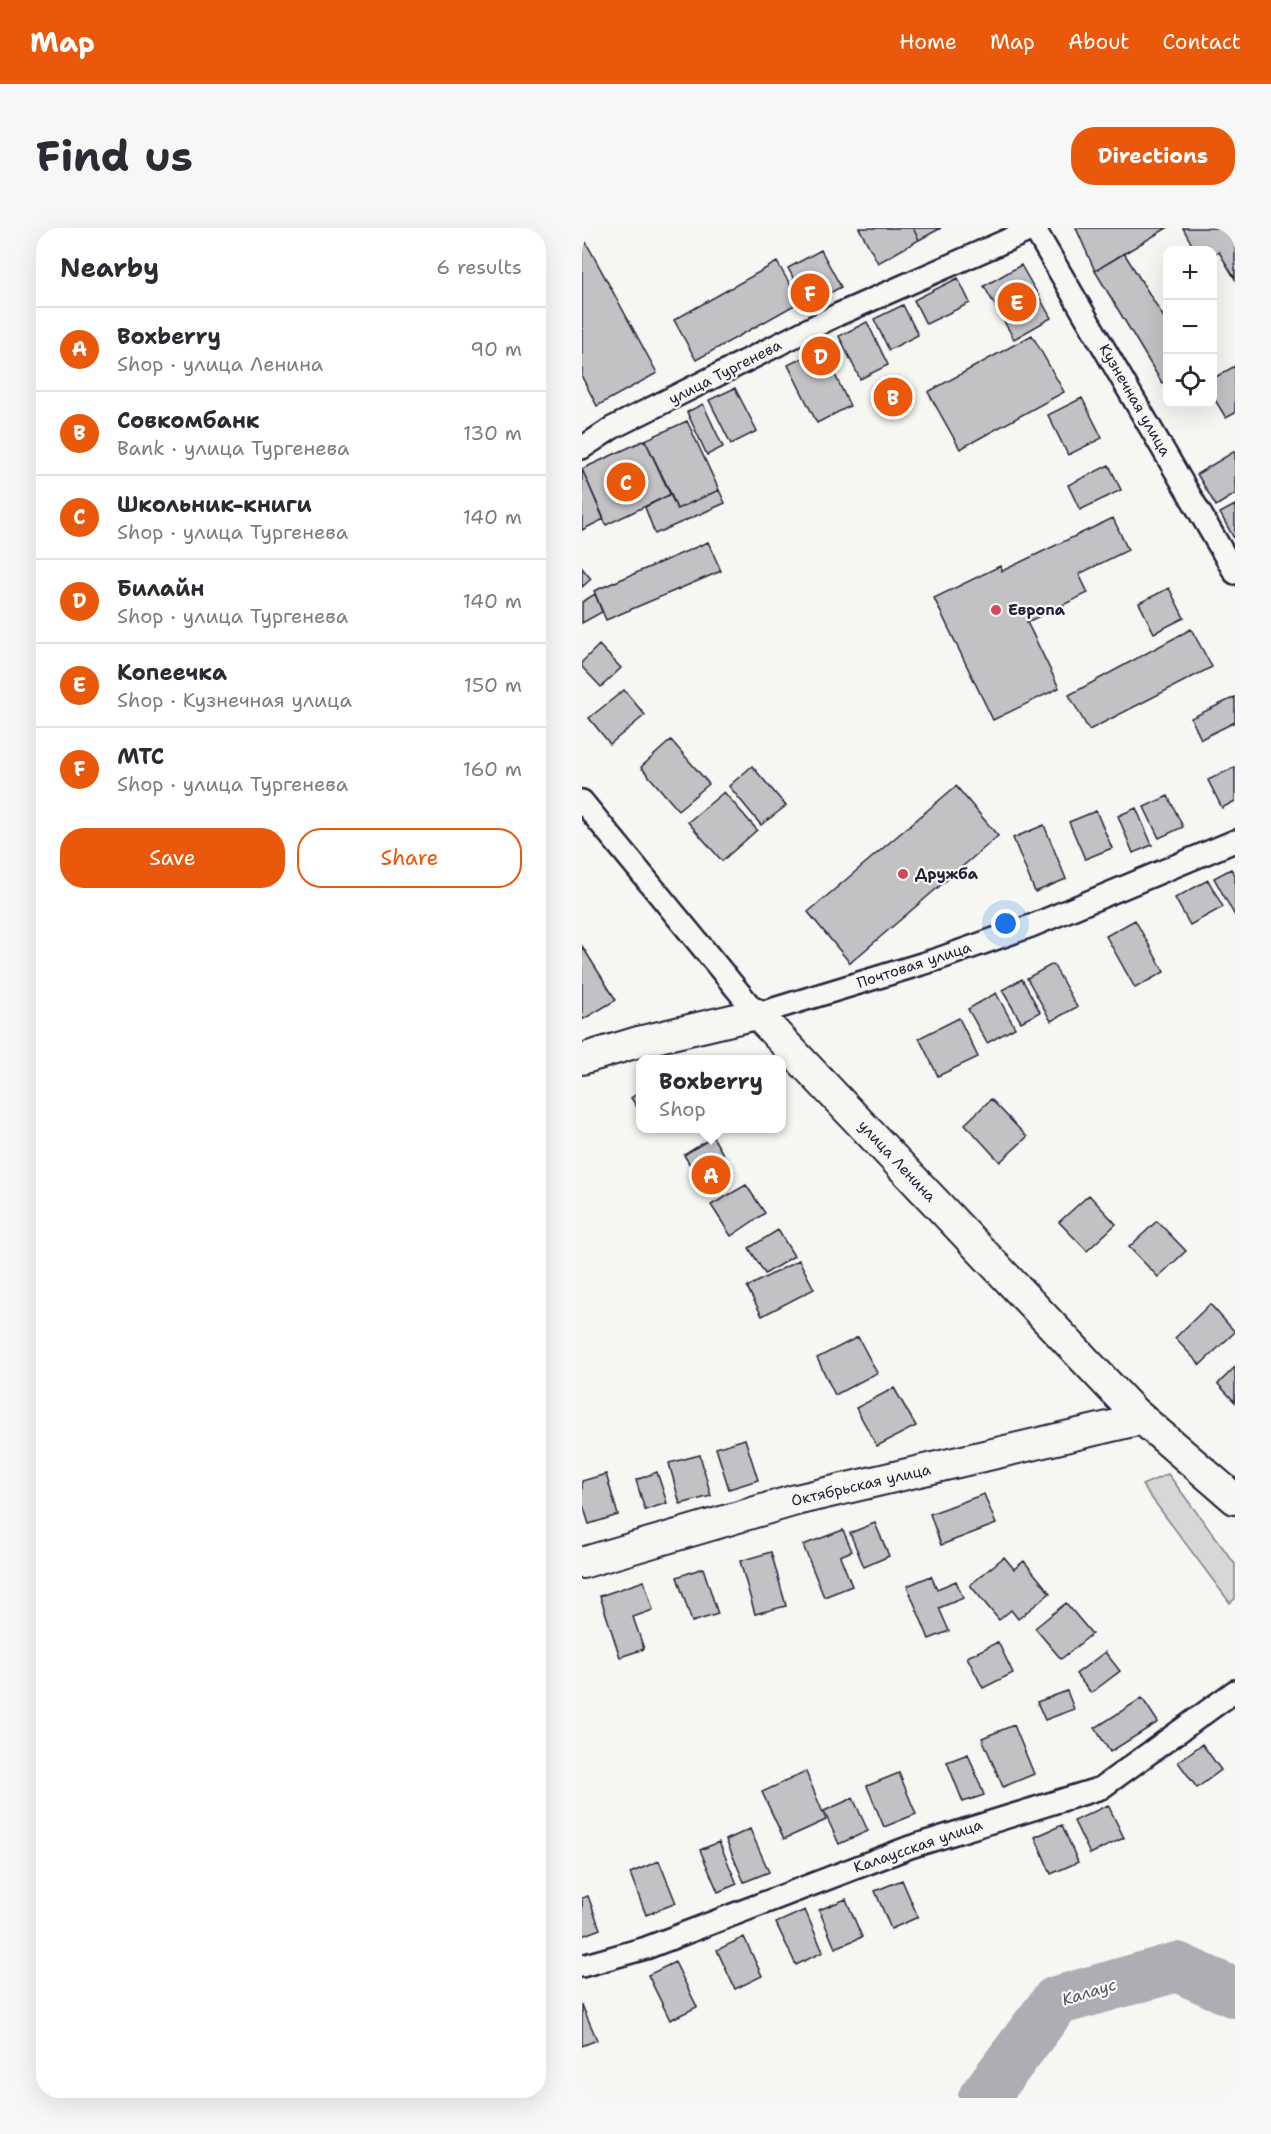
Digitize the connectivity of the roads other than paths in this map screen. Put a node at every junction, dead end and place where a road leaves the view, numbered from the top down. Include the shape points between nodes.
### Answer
1 (1035, 228) edge
2 (582, 448) edge
3 (1235, 573) edge
4 (582, 801) edge
5 (1235, 841) edge
6 (757, 1014) junction
7 (582, 1059) edge
8 (1142, 1419) junction
9 (1235, 1499) edge
10 (582, 1563) edge
11 (1235, 1691) edge
12 (582, 1966) edge

1 - 2 street, улица Тургенева via 837,315 612,428
1 - 3 street, Кузнечная улица
4 - 6 street, улица Ленина
5 - 6 street, Почтовая улица via 1031,926
6 - 7 main road, Почтовая улица
6 - 8 main road, улица Ленина
8 - 9 main road, улица Ленина
8 - 10 main road, Октябрьская улица via 796,1500
11 - 12 street, Калаусская улица via 1101,1788 910,1847 646,1948

